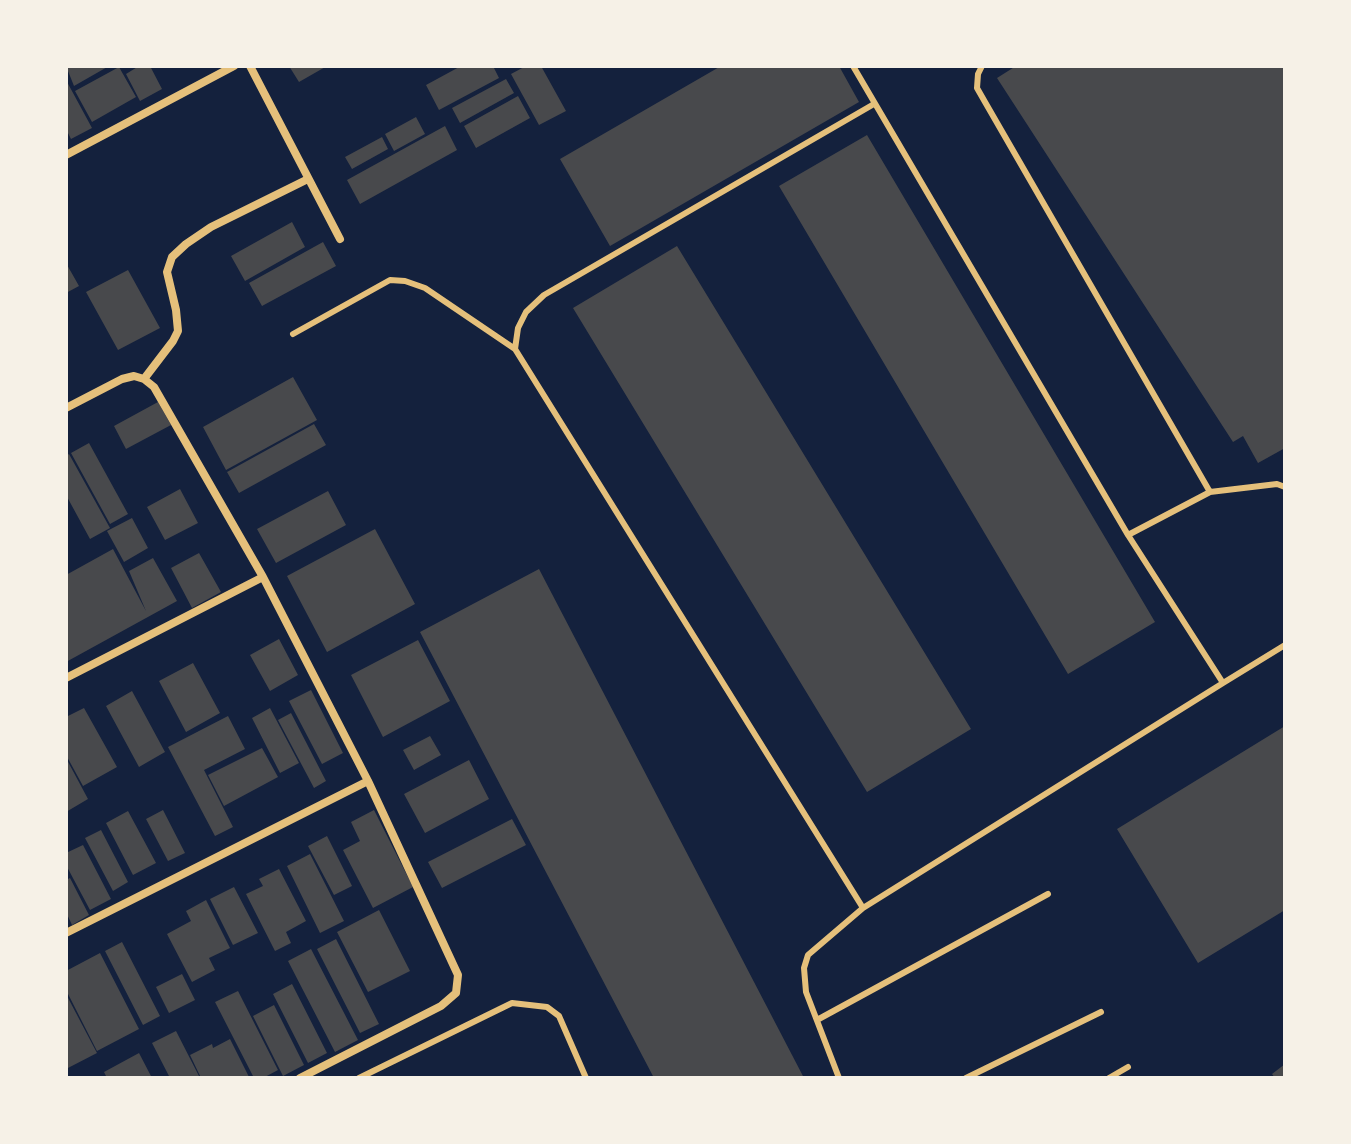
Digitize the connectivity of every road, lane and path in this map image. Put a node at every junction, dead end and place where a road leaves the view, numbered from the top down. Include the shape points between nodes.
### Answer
1 (234, 66) edge
2 (250, 66) edge
3 (853, 66) edge
4 (982, 66) edge
5 (874, 104) junction
6 (66, 155) edge
7 (308, 179) junction
8 (340, 239) dead end
9 (293, 334) dead end
10 (515, 349) junction
11 (144, 379) junction
12 (66, 408) edge
13 (1285, 487) edge
14 (1210, 492) junction
15 (1128, 535) junction
16 (263, 577) junction
17 (1285, 645) edge
18 (66, 678) edge
19 (1223, 683) junction
20 (368, 781) junction
21 (1048, 894) dead end
22 (863, 908) junction
23 (66, 933) edge
24 (1101, 1012) dead end
25 (817, 1020) junction
26 (1128, 1067) dead end
27 (300, 1078) edge
28 (359, 1078) edge
29 (586, 1078) edge
30 (839, 1078) edge
31 (966, 1078) edge
32 (1109, 1078) edge

1 - 6 street
2 - 7 street
3 - 5 lane
4 - 14 lane via 977,88
5 - 10 lane via 544,295 526,312
5 - 15 lane
7 - 8 street
7 - 11 street via 211,227 172,257 167,272 178,331
9 - 10 lane via 390,280 405,281 443,299
10 - 22 lane
11 - 12 street via 122,379
11 - 16 street via 154,387
13 - 14 lane
14 - 15 lane
15 - 19 lane
16 - 18 street
16 - 20 street
17 - 19 lane
19 - 22 lane
20 - 23 street
20 - 27 street via 458,975 456,993 441,1006
21 - 25 lane
22 - 25 lane via 808,955 803,980
24 - 31 lane
25 - 30 lane
26 - 32 lane
28 - 29 lane via 512,1003 547,1007 559,1016

